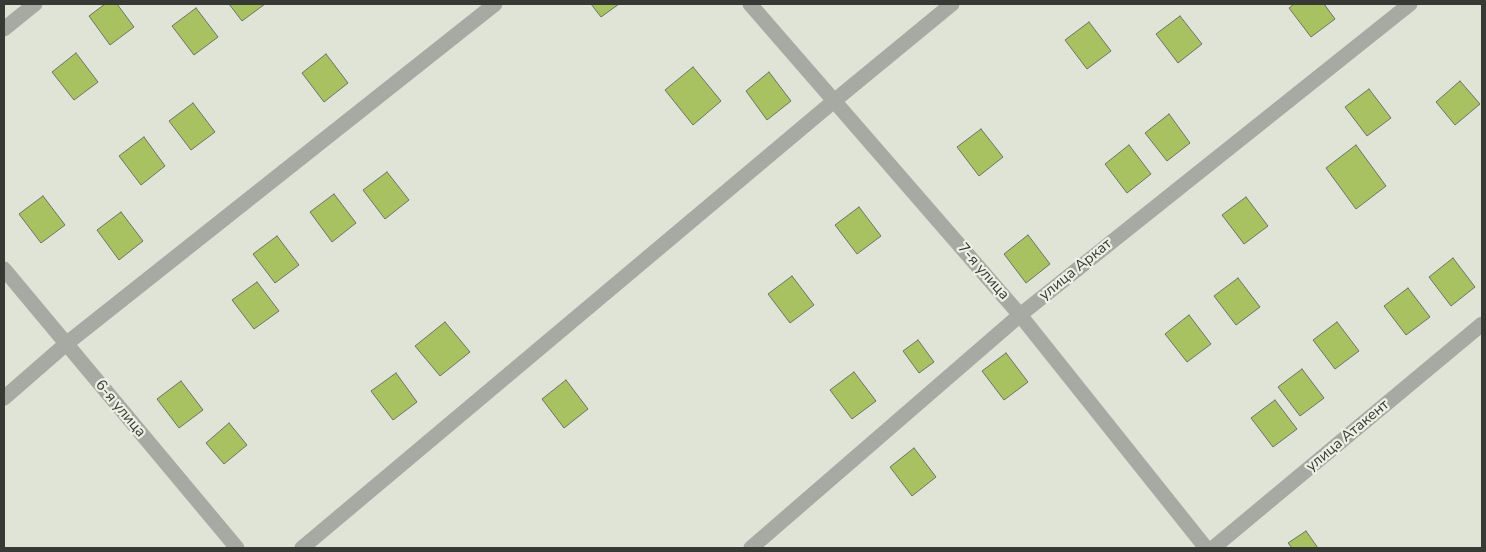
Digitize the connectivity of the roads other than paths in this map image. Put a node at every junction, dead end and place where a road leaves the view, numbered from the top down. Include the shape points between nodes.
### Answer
1 (35, 4) edge
2 (495, 4) edge
3 (750, 4) edge
4 (952, 4) edge
5 (1410, 4) edge
6 (4, 29) edge
7 (834, 101) junction
8 (4, 269) edge
9 (1020, 315) junction
10 (1482, 324) edge
11 (66, 344) junction
12 (4, 398) edge
13 (237, 548) edge
14 (302, 548) edge
15 (751, 548) edge
16 (1206, 548) edge
17 (1213, 548) edge

1 - 6 street
2 - 11 street
3 - 7 street, 7-я улица
4 - 7 street
5 - 9 street, улица Аркат
7 - 9 street, 7-я улица
7 - 14 street
8 - 11 street, 6-я улица
9 - 15 street, улица Аркат
9 - 16 street, 7-я улица
10 - 17 street, улица Атакент
11 - 12 street
11 - 13 street, 6-я улица

